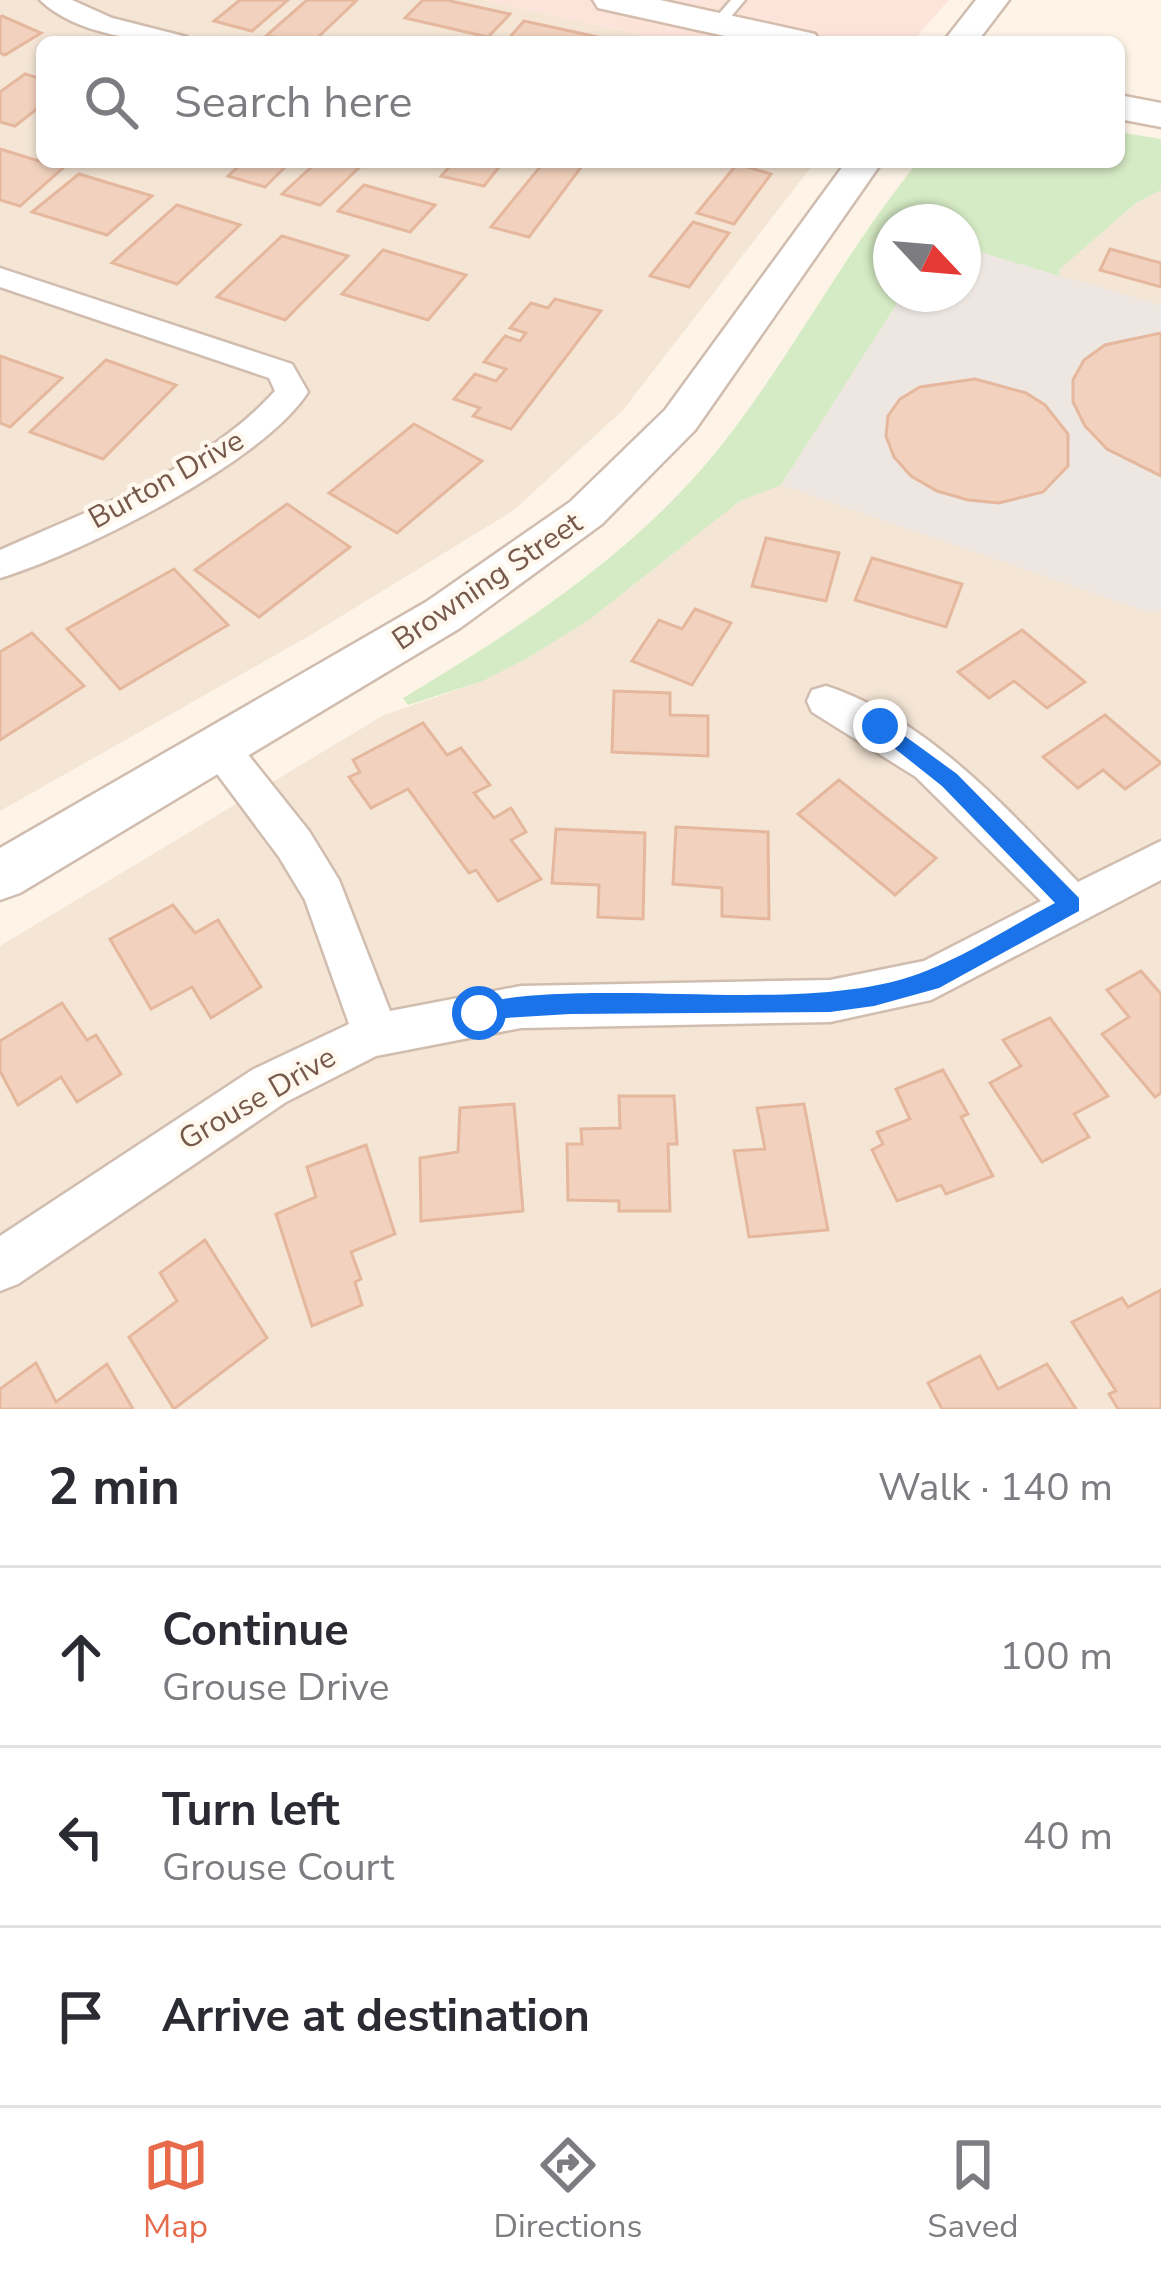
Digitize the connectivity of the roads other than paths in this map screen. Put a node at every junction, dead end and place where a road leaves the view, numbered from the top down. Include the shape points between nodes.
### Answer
1 (52, 0) edge
2 (611, 0) edge
3 (993, 0) edge
4 (728, 12) edge
5 (154, 36) edge
6 (787, 36) edge
7 (965, 36) edge
8 (1125, 108) edge
9 (1161, 115) edge
10 (861, 168) edge
11 (0, 277) edge
12 (0, 565) edge
13 (826, 701) dead end
14 (220, 748) junction
15 (1161, 860) edge
16 (0, 876) edge
17 (1072, 905) junction
18 (376, 1035) junction
19 (0, 1266) edge

1 - 5 street
2 - 4 main road
3 - 7 street
4 - 6 main road
8 - 9 main road
10 - 14 street, Browning Street via 680,421 635,470 518,566
11 - 12 street, Burton Drive via 281,371 292,392 266,421 191,470
13 - 17 street via 929,761
14 - 16 street, Browning Street
14 - 18 street via 324,893
15 - 17 street, Grouse Drive
17 - 18 street, Grouse Drive via 931,980 874,996 521,1007
18 - 19 street, Grouse Drive via 269,1086

